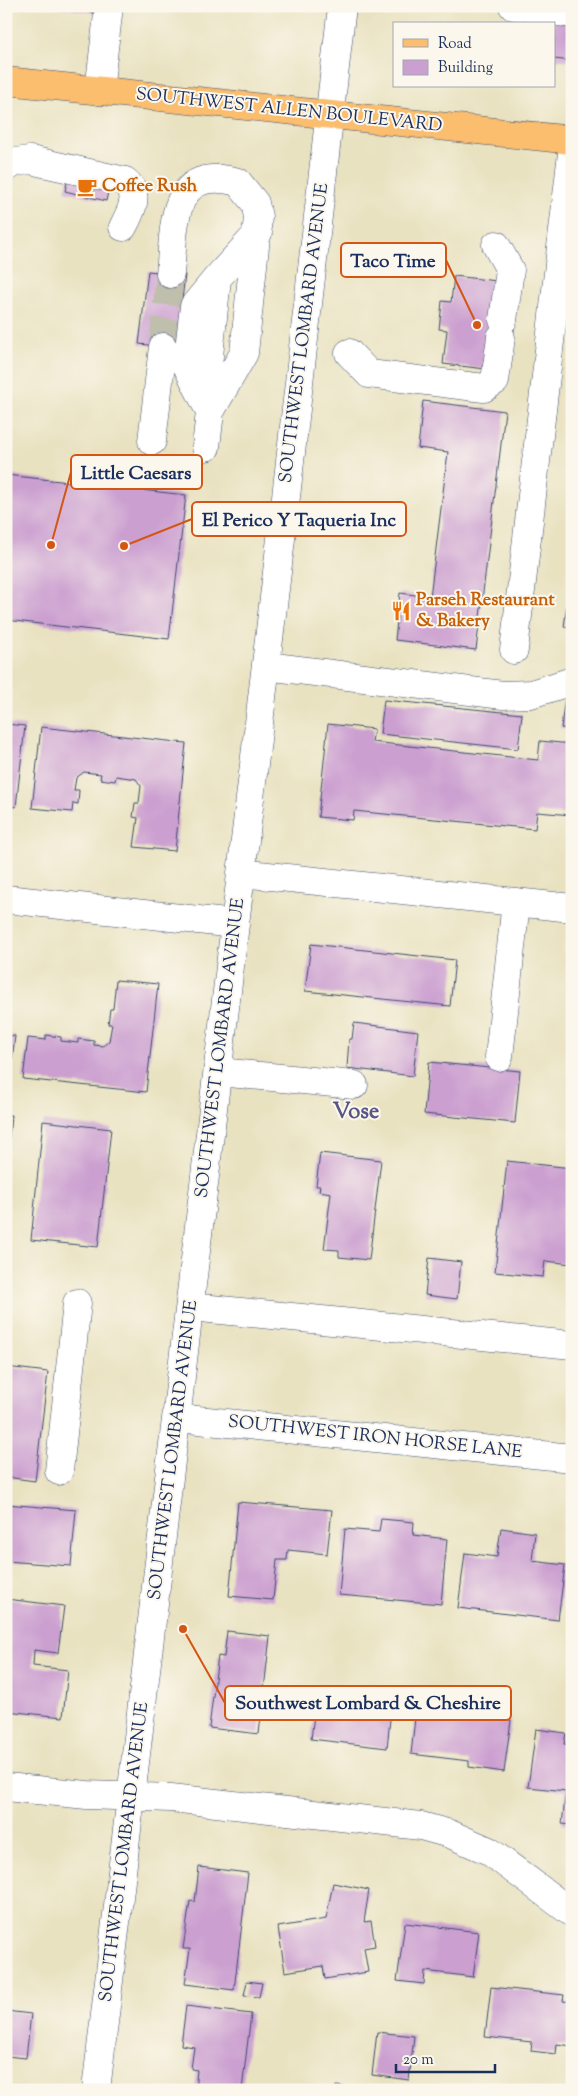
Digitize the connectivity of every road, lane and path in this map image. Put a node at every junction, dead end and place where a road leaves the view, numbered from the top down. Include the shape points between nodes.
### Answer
1 (109, 6) edge
2 (342, 6) edge
3 (513, 6) edge
4 (572, 14) edge
5 (6, 80) edge
6 (99, 91) junction
7 (330, 116) junction
8 (572, 140) edge
9 (572, 153) edge
10 (6, 168) edge
11 (123, 227) dead end
12 (249, 242) junction
13 (496, 245) dead end
14 (170, 274) tunnel mouth
15 (163, 347) tunnel mouth
16 (349, 353) dead end
17 (210, 412) junction
18 (152, 441) dead end
19 (206, 447) dead end
20 (514, 650) dead end
21 (266, 666) junction
22 (572, 682) edge
23 (241, 873) junction
24 (6, 899) edge
25 (516, 902) junction
26 (572, 908) edge
27 (235, 924) junction
28 (499, 1058) dead end
29 (219, 1072) junction
30 (354, 1085) dead end
31 (78, 1303) dead end
32 (192, 1307) junction
33 (572, 1345) edge
34 (178, 1418) junction
35 (572, 1458) edge
36 (59, 1472) dead end
37 (6, 1787) edge
38 (131, 1796) junction
39 (572, 1913) edge
40 (96, 2090) edge

1 - 6 street
2 - 7 street, SOUTHWEST LOMBARD AVENUE
3 - 4 street
5 - 6 main road, SOUTHWEST ALLEN BOULEVARD
6 - 7 main road, SOUTHWEST ALLEN BOULEVARD
7 - 8 main road, SOUTHWEST ALLEN BOULEVARD
7 - 21 street, SOUTHWEST LOMBARD AVENUE
9 - 20 street
10 - 11 street via 15,162 30,160 125,181 132,186 134,194 132,210
12 - 14 street via 255,203 238,182 213,177 201,180 190,187 177,207
12 - 17 street via 244,353
12 - 17 street via 217,278 208,366
13 - 16 street via 510,270 495,381 484,388 369,374
15 - 18 street
17 - 19 street
21 - 22 street via 503,695 531,694
21 - 23 street, SOUTHWEST LOMBARD AVENUE
23 - 25 street
23 - 27 street, SOUTHWEST LOMBARD AVENUE
24 - 27 street
25 - 26 street
25 - 28 street
27 - 29 street, SOUTHWEST LOMBARD AVENUE
29 - 30 street
29 - 32 street, SOUTHWEST LOMBARD AVENUE
31 - 36 street
32 - 33 street
32 - 34 street, SOUTHWEST LOMBARD AVENUE
34 - 35 street, SOUTHWEST IRON HORSE LANE
34 - 38 street, SOUTHWEST LOMBARD AVENUE
37 - 38 street
38 - 39 street via 421,1826 489,1851
38 - 40 street, SOUTHWEST LOMBARD AVENUE

